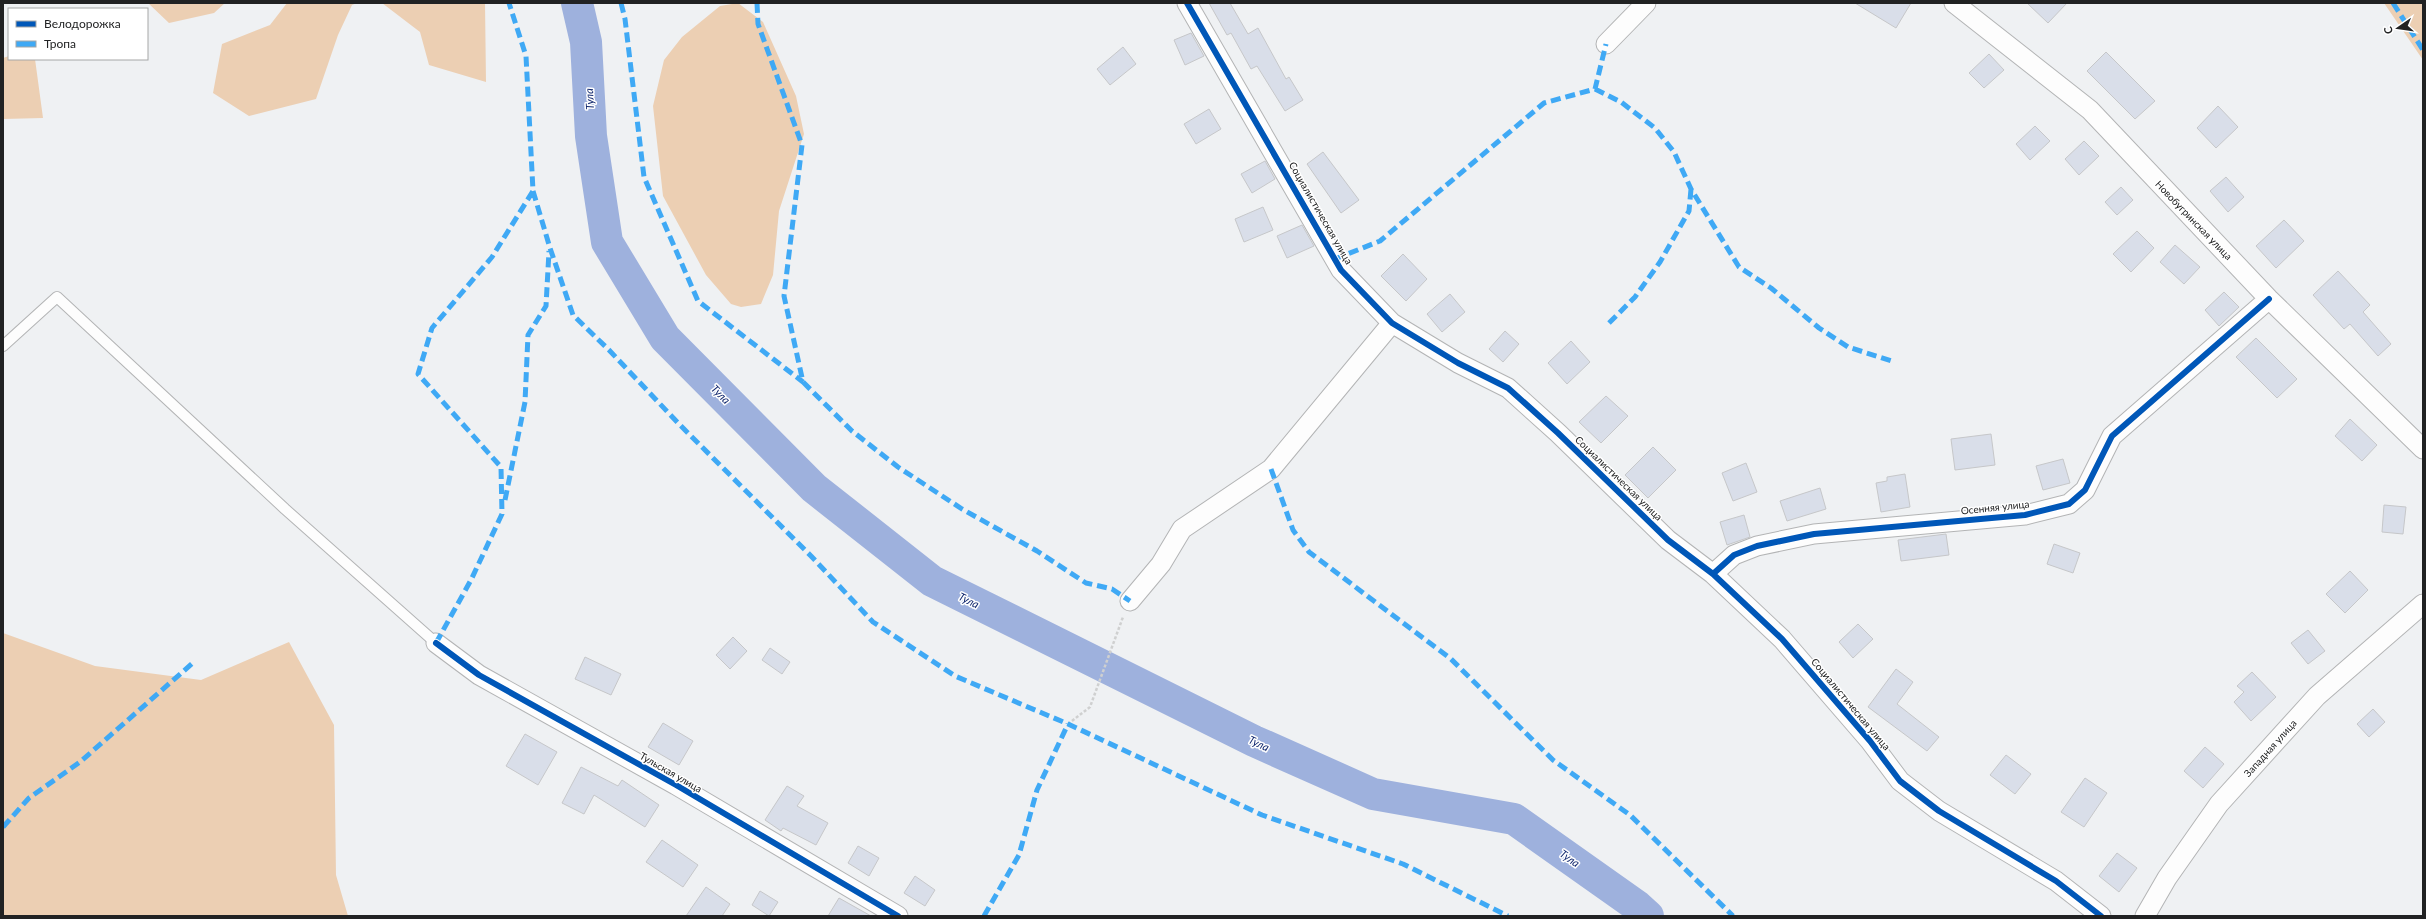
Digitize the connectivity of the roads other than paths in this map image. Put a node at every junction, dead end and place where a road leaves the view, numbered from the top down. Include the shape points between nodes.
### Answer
1 (1187, 3) edge
2 (1646, 3) edge
3 (1954, 3) edge
4 (1606, 44) dead end
5 (2269, 299) junction
6 (1392, 323) junction
7 (3, 346) edge
8 (2423, 449) edge
9 (1713, 574) junction
10 (1130, 601) dead end
11 (2423, 604) edge
12 (436, 643) joint
13 (898, 916) edge
14 (2101, 916) edge
15 (2146, 916) edge

1 - 6 street, Социалистическая улица via 1341,270
2 - 4 street
3 - 5 street, Новобугринская улица via 2090,110
5 - 8 street, Новобугринская улица
5 - 9 street, Осенняя улица via 2112,436 2085,490 2069,504 2025,515 1814,534 1757,546 1734,555
6 - 9 street, Социалистическая улица via 1458,364 1508,388 1668,540
6 - 10 street via 1271,469 1182,529 1161,564
7 - 12 lane via 57,297 285,509
9 - 14 street, Социалистическая улица via 1782,639 1870,741 1900,781 1940,811 2056,881
11 - 15 street, Западная улица via 2317,696 2220,804 2167,878
12 - 13 street, Тульская улица via 479,675 676,785

